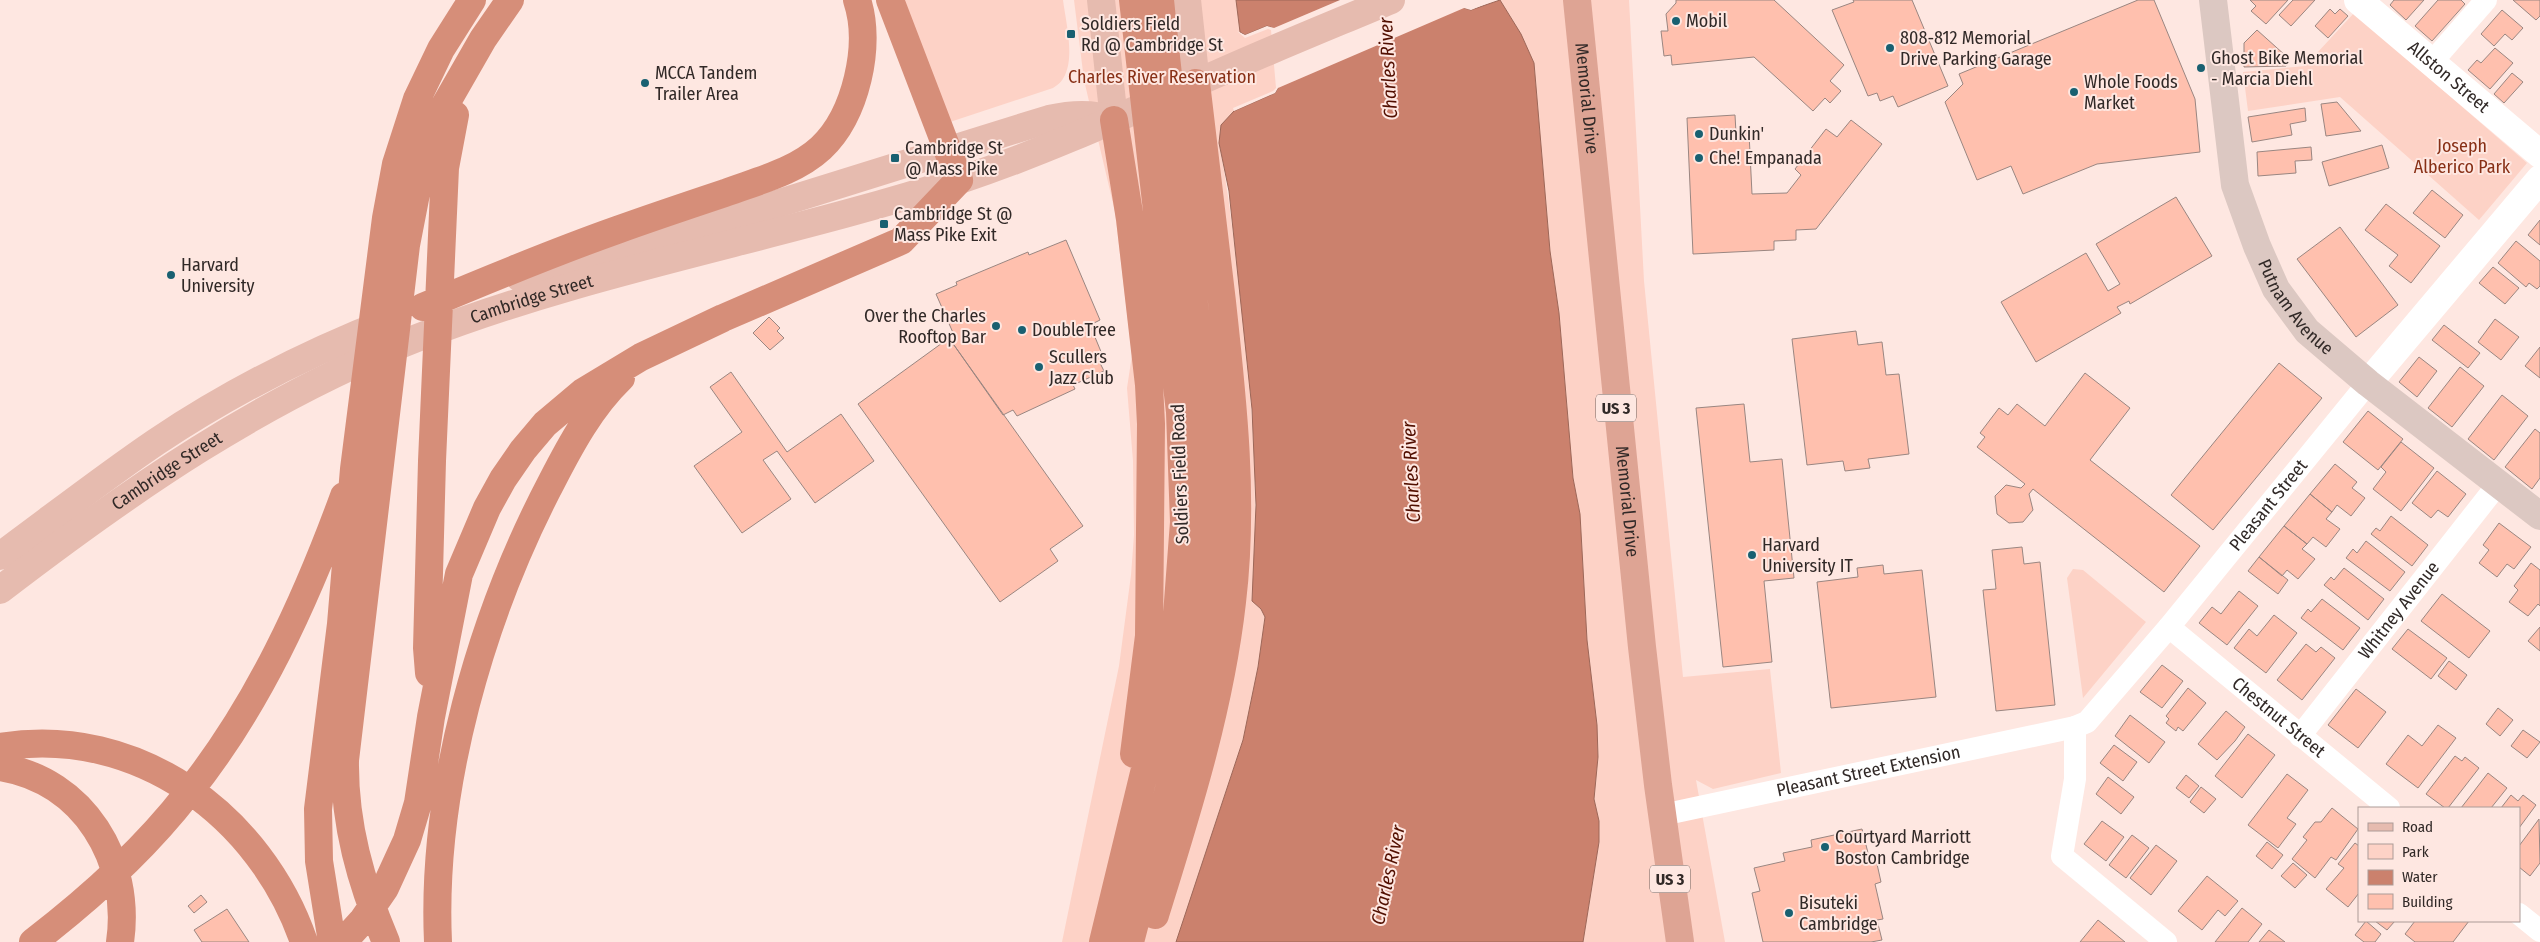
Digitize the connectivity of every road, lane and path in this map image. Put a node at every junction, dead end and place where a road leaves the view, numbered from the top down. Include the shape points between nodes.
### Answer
1 (472, 0) edge
2 (510, 0) edge
3 (857, 0) edge
4 (890, 0) edge
5 (1101, 0) edge
6 (1134, 0) edge
7 (1160, 0) edge
8 (1187, 0) edge
9 (1577, 0) edge
10 (2213, 0) edge
11 (2358, 0) edge
12 (2486, 0) edge
13 (1387, 1) edge
14 (2432, 62) junction
15 (466, 69) junction
16 (1190, 86) junction
17 (1124, 116) junction
18 (947, 149) junction
19 (2540, 154) edge
20 (2540, 179) edge
21 (959, 180) junction
22 (515, 284) junction
23 (406, 314) joint
24 (641, 357) junction
25 (2368, 383) junction
26 (354, 469) junction
27 (2498, 484) junction
28 (2540, 516) edge
29 (0, 556) edge
30 (0, 590) edge
31 (2169, 628) junction
32 (431, 717) junction
33 (2075, 727) junction
34 (2300, 736) junction
35 (0, 747) edge
36 (0, 767) edge
37 (2388, 807) edge
38 (1662, 815) junction
39 (1124, 857) junction
40 (2520, 915) edge
41 (2540, 931) edge
42 (33, 942) edge
43 (120, 942) edge
44 (304, 942) edge
45 (332, 942) edge
46 (343, 942) edge
47 (386, 942) edge
48 (438, 942) edge
49 (1103, 942) edge
50 (1130, 942) edge
51 (1145, 942) edge
52 (1680, 942) edge
53 (2166, 942) edge

1 - 26 highway via 424,83 396,164 386,218
2 - 15 highway
3 - 22 highway via 863,39 859,73 835,131 812,156 751,184 601,236
4 - 18 highway
5 - 17 main road
6 - 39 highway, Soldiers Field Road via 1180,412 1184,522 1177,615 1168,674
7 - 50 highway, Soldiers Field Road via 1204,391 1210,538 1192,684
8 - 16 main road
9 - 38 highway, Memorial Drive / US 3 via 1619,431
10 - 25 main road, Putnam Avenue via 2235,185 2257,246 2276,290 2308,331
11 - 14 street, Allston Street
12 - 14 street
13 - 16 main road, Cambridge Street
14 - 19 street, Allston Street
15 - 32 highway via 448,140 445,168 427,648
15 - 47 highway via 436,121 414,196 346,742 346,793 352,841 364,885
16 - 17 main road, Cambridge Street
16 - 51 highway via 1235,425 1236,558 1225,658 1208,738
17 - 18 main road, Cambridge Street via 1070,115
17 - 21 main road, Cambridge Street
17 - 39 highway via 1149,385 1152,451 1149,636
18 - 21 highway
18 - 22 main road, Cambridge Street
20 - 25 street, Pleasant Street
21 - 22 main road, Cambridge Street via 908,196
21 - 24 highway via 900,241
22 - 23 highway
22 - 30 main road, Cambridge Street via 415,338 345,369 234,427 138,488
23 - 29 main road, Cambridge Street via 336,344 231,397 158,442
24 - 32 highway via 597,382 563,408 545,424 503,478 459,574
24 - 48 highway via 610,388 572,444 525,535 491,622 463,715 444,822 437,885
25 - 27 main road, Putnam Avenue
25 - 31 street, Pleasant Street
26 - 42 highway via 291,622 228,739 188,794 141,846 104,883
26 - 45 highway via 342,615 318,809 319,861
27 - 28 main road, Putnam Avenue
27 - 34 street, Whitney Avenue
31 - 33 street, Pleasant Street via 2094,716
31 - 34 street, Chestnut Street
32 - 46 highway via 421,786 402,854 385,888
33 - 38 street, Pleasant Street Extension
33 - 53 street via 2075,780 2062,856
34 - 37 street, Chestnut Street
35 - 44 highway via 52,745 107,753 141,763 170,777 226,818 269,869 291,908
36 - 43 highway via 28,773 55,787 85,814 108,849 120,889
38 - 52 highway, Memorial Drive / US 3
39 - 49 highway, Soldiers Field Road
40 - 41 street

